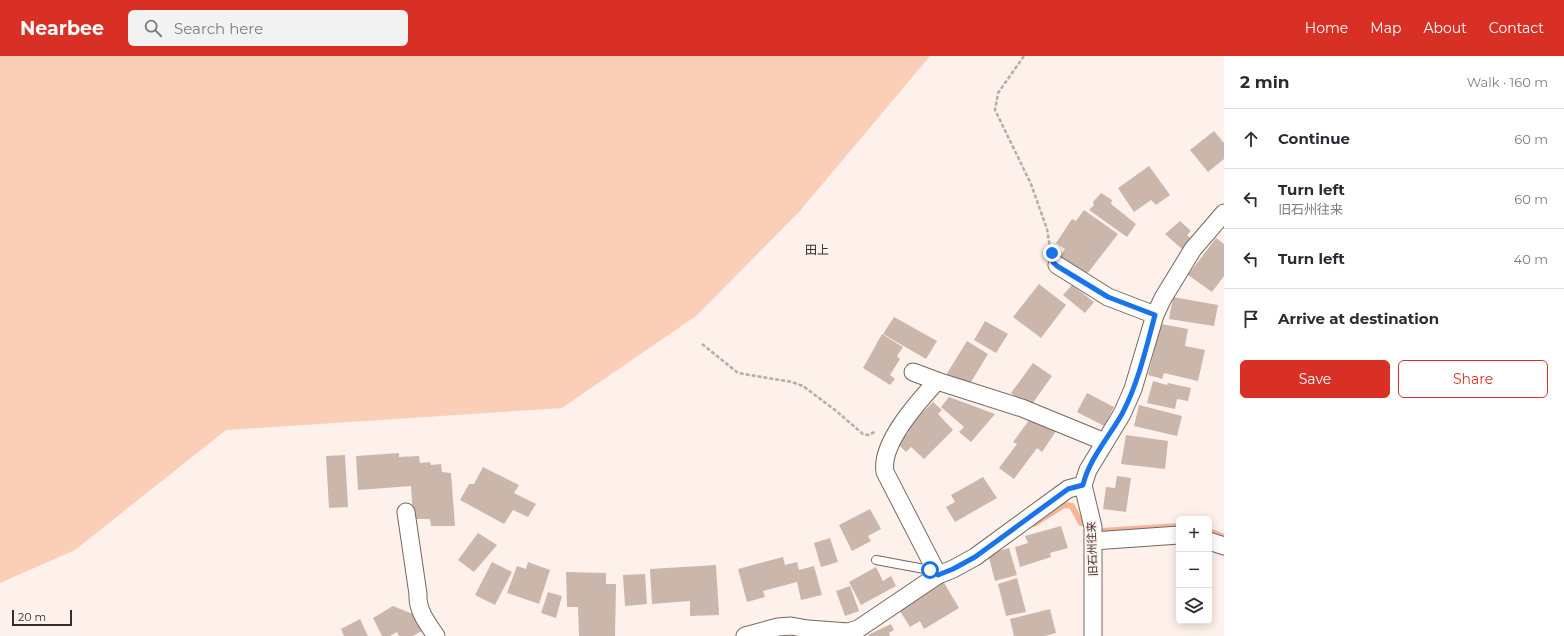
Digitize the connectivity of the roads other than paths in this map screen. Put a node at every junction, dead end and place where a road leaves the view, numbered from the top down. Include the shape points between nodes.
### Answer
1 (1224, 213) edge
2 (1057, 266) road end
3 (1155, 315) junction
4 (913, 372) dead end
5 (937, 381) junction
6 (1105, 442) junction
7 (1083, 485) junction
8 (406, 512) dead end
9 (1176, 536) edge
10 (1093, 541) junction
11 (1212, 542) edge
12 (1224, 546) edge
13 (876, 560) dead end
14 (938, 575) junction
15 (849, 634) edge
16 (436, 636) edge
17 (745, 636) edge
18 (1093, 636) edge

1 - 3 street via 1193,249
2 - 3 street via 1108,297
3 - 6 street via 1134,389
4 - 5 street
5 - 6 street via 1022,408
5 - 14 street via 904,421 888,449 884,464 885,472
6 - 7 street via 1088,470
7 - 10 street, 旧石州往来 via 1093,527
7 - 14 street via 1068,489 975,557
8 - 16 street via 418,594 417,603
9 - 10 street
10 - 18 street, 旧石州往来
11 - 12 street
13 - 14 lane via 930,570
14 - 15 street
15 - 17 street via 791,626

